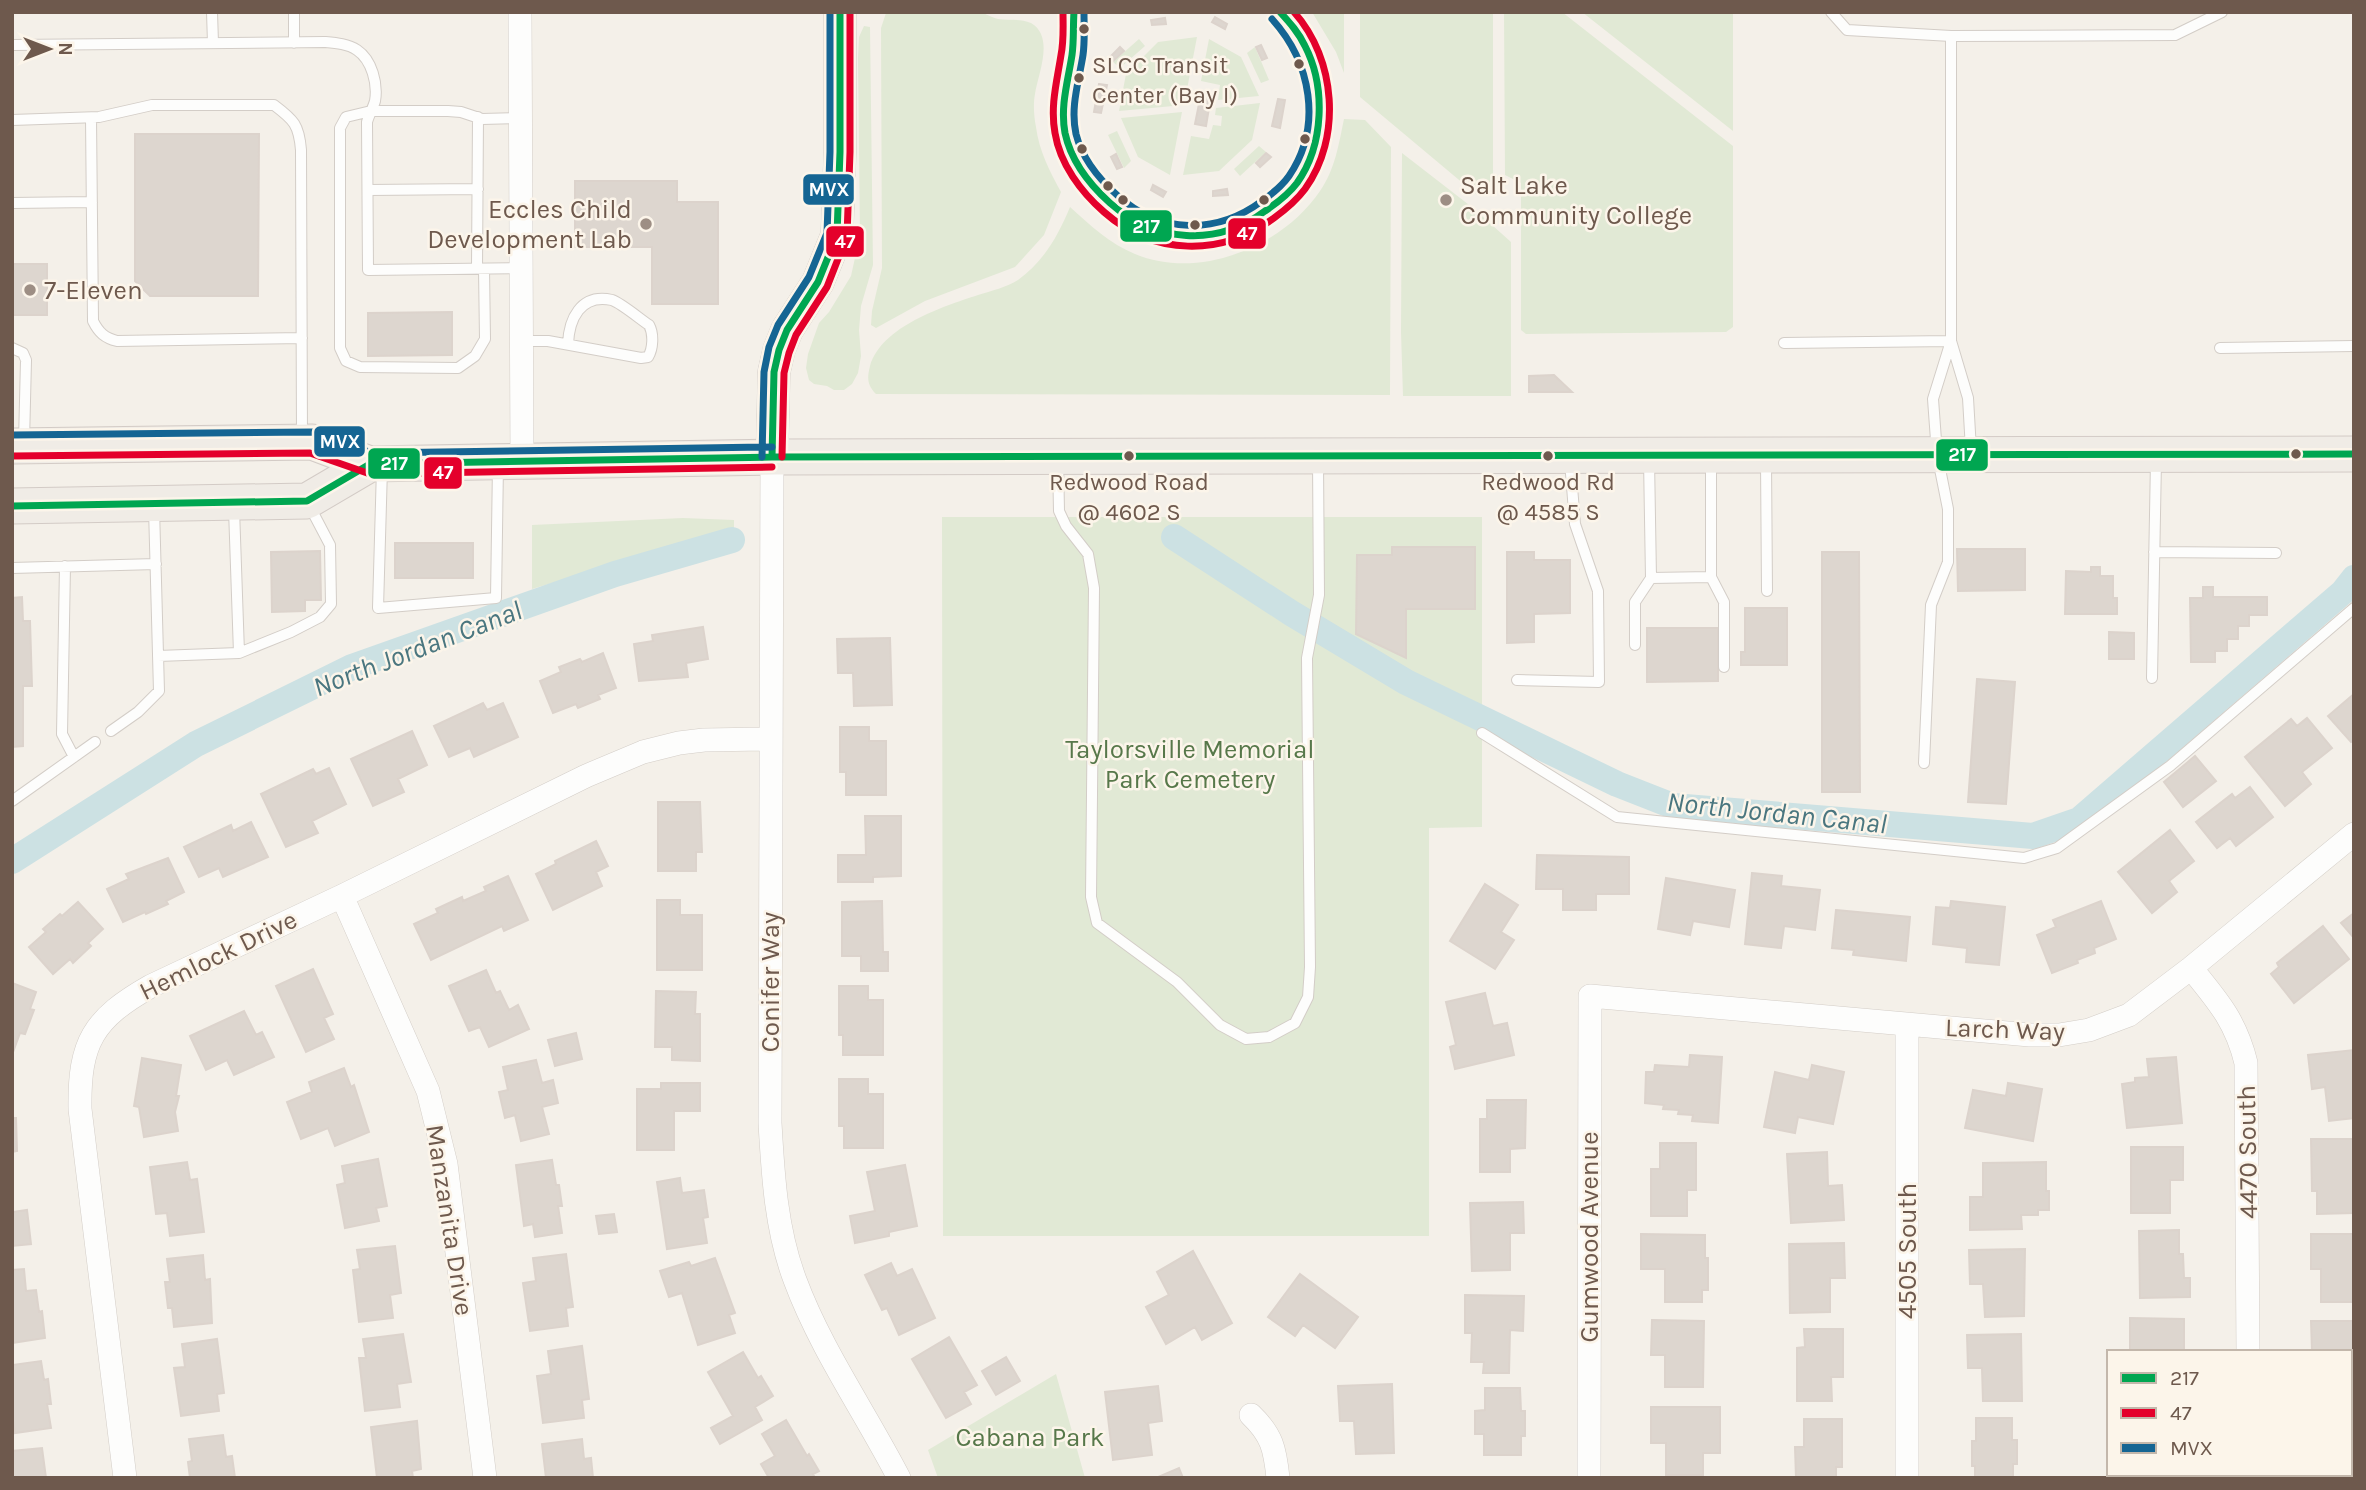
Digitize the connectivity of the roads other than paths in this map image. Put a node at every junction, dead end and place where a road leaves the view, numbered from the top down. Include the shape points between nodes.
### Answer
1 (212, 12) edge
2 (294, 12) edge
3 (520, 12) edge
4 (840, 12) edge
5 (1074, 12) edge
6 (1280, 12) edge
7 (1831, 12) edge
8 (2222, 12) edge
9 (1951, 36) junction
10 (213, 43) junction
11 (294, 43) junction
12 (12, 45) edge
13 (371, 111) junction
14 (91, 117) junction
15 (478, 117) junction
16 (521, 118) junction
17 (12, 120) edge
18 (478, 189) junction
19 (368, 190) junction
20 (92, 202) junction
21 (12, 203) edge
22 (522, 268) junction
23 (481, 269) junction
24 (302, 338) junction
25 (522, 341) junction
26 (1951, 341) junction
27 (1784, 343) dead end
28 (568, 344) junction
29 (2354, 346) edge
30 (12, 348) edge
31 (2220, 348) dead end
32 (302, 442) junction
33 (18, 447) edge
34 (1937, 454) junction
35 (1972, 454) junction
36 (2156, 454) junction
37 (2354, 454) edge
38 (1318, 455) junction
39 (1569, 455) junction
40 (1649, 455) junction
41 (1712, 455) junction
42 (1766, 455) junction
43 (1058, 456) junction
44 (772, 457) junction
45 (510, 463) junction
46 (376, 464) junction
47 (307, 501) junction
48 (233, 503) junction
49 (154, 505) junction
50 (12, 506) edge
51 (2154, 552) junction
52 (2276, 553) dead end
53 (156, 564) junction
54 (65, 566) junction
55 (12, 568) edge
56 (1651, 578) junction
57 (1711, 578) junction
58 (1767, 591) dead end
59 (2354, 608) edge
60 (1635, 645) dead end
61 (239, 653) junction
62 (158, 656) junction
63 (1724, 667) dead end
64 (2152, 678) dead end
65 (1517, 680) dead end
66 (111, 731) dead end
67 (1482, 733) dead end
68 (770, 739) junction
69 (95, 742) dead end
70 (74, 757) junction
71 (1924, 763) dead end
72 (12, 800) edge
73 (2354, 834) edge
74 (342, 896) junction
75 (2191, 968) junction
76 (1590, 996) joint
77 (1907, 1025) junction
78 (2248, 1350) edge
79 (1251, 1415) dead end
80 (125, 1478) edge
81 (485, 1478) edge
82 (899, 1478) edge
83 (1278, 1478) edge
84 (1589, 1478) edge
85 (1907, 1478) edge

1 - 10 lane
2 - 11 lane
3 - 16 street
4 - 44 street via 836,235 818,282 779,350 774,372
5 - 6 lane via 1064,119 1077,163 1089,183 1131,219 1184,239 1236,230 1260,217 1301,176 1313,150 1320,100 1317,76 1303,42
7 - 9 lane via 1847,30
8 - 9 lane via 2175,35
9 - 26 lane
10 - 11 lane
10 - 12 lane
11 - 13 lane via 342,44 356,49 372,71 376,87
13 - 15 lane via 448,111
13 - 19 lane via 367,122
13 - 23 lane via 346,117 340,128 340,348 346,361 360,367 458,368 475,356 485,339
14 - 17 lane
14 - 20 lane
14 - 24 lane via 152,105 274,105 288,116 299,131 301,150
15 - 16 lane
15 - 18 lane
16 - 22 street
18 - 19 lane
18 - 23 lane
19 - 23 lane via 368,270
20 - 21 lane
20 - 24 lane via 93,321 107,338
22 - 23 lane
22 - 25 street
24 - 32 lane
25 - 28 lane
25 - 45 street
26 - 27 lane
26 - 34 lane via 1933,399
26 - 35 lane via 1968,398
28 - 28 lane via 648,357 652,330 612,300 593,301 577,310 569,325
29 - 31 lane
30 - 33 lane via 26,360
32 - 33 main road
32 - 46 main road
34 - 35 main road
34 - 42 main road
34 - 71 lane via 1948,509 1948,562 1931,605
35 - 36 main road
36 - 37 main road
36 - 51 lane
38 - 39 main road
38 - 43 main road
38 - 43 lane via 1319,595 1307,658 1308,997 1295,1023 1269,1037 1246,1039 1220,1025 1177,982 1097,923 1091,897 1094,588 1088,554 1059,511
39 - 40 main road
39 - 65 lane via 1575,524 1598,590 1599,682
40 - 41 main road
40 - 56 lane
41 - 42 main road
41 - 57 lane
42 - 58 lane
43 - 44 main road
44 - 45 main road
44 - 68 street, Conifer Way
45 - 46 main road
45 - 46 lane via 496,598 379,608
46 - 47 main road
47 - 48 main road
47 - 61 lane via 330,545 331,604 320,617
48 - 49 main road
48 - 61 lane
49 - 50 main road
49 - 53 lane
51 - 52 lane
51 - 64 lane
53 - 54 lane
53 - 62 lane
54 - 55 lane
54 - 70 lane via 62,734
56 - 57 lane
56 - 60 lane via 1635,602
57 - 63 lane via 1724,602
59 - 67 lane via 2170,766 2057,848 2024,858 1617,817
61 - 62 lane
62 - 66 lane via 159,691
68 - 74 street, Hemlock Drive via 691,741 643,752
68 - 82 street, Conifer Way via 770,1123 780,1225 814,1327
69 - 70 lane
70 - 72 lane
73 - 75 street, Larch Way
74 - 80 street, Hemlock Drive via 122,1003 96,1029 87,1049 79,1080 80,1109
74 - 81 street, Manzanita Drive via 428,1091 439,1127
75 - 77 street, Larch Way via 2129,1015 2089,1030 2030,1035
75 - 78 street, 4470 South via 2235,1027 2246,1063
76 - 77 street, Larch Way
76 - 84 street, Gumwood Avenue
77 - 85 street, 4505 South
79 - 83 street via 1265,1428 1274,1447

